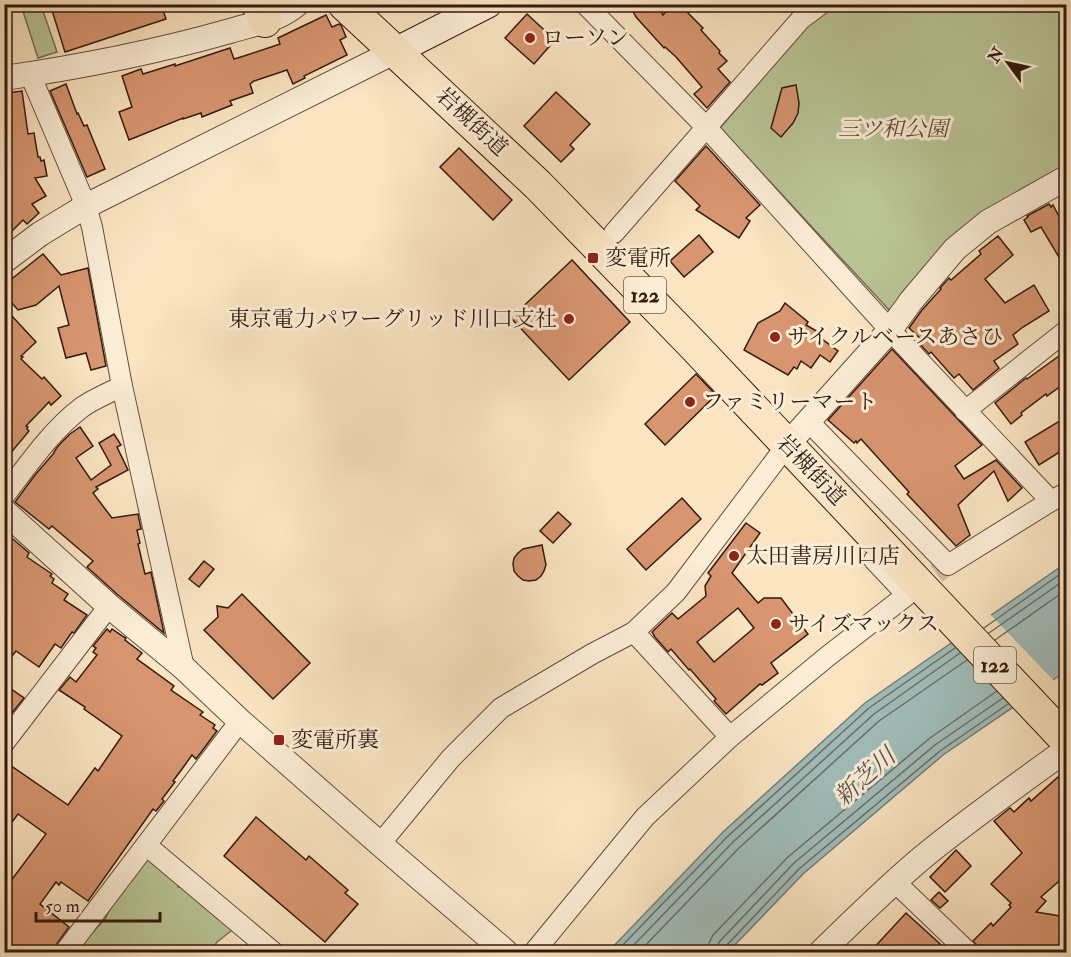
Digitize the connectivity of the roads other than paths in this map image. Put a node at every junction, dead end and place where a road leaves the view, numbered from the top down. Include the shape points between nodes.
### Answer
1 (297, 4) edge
2 (344, 4) edge
3 (371, 4) edge
4 (488, 4) edge
5 (585, 4) edge
6 (821, 4) edge
7 (262, 13) edge
8 (405, 47) junction
9 (30, 74) junction
10 (4, 78) edge
11 (707, 128) junction
12 (1066, 178) edge
13 (86, 206) junction
14 (614, 233) junction
15 (4, 261) edge
16 (890, 330) junction
17 (1066, 331) edge
18 (122, 386) junction
19 (965, 411) junction
20 (793, 439) junction
21 (4, 496) edge
22 (1059, 497) edge
23 (4, 511) edge
24 (109, 606) junction
25 (634, 632) junction
26 (184, 668) junction
27 (240, 721) junction
28 (730, 737) junction
29 (4, 743) edge
30 (1063, 744) edge
31 (380, 844) junction
32 (146, 845) junction
33 (894, 882) junction
34 (65, 952) edge
35 (273, 952) edge
36 (506, 952) edge
37 (534, 952) edge
38 (822, 952) edge
39 (968, 952) edge

1 - 7 street via 285,14
2 - 8 highway, 岩槻街道 / 122
3 - 8 highway, 岩槻街道 / 122
4 - 8 main road
5 - 11 street
6 - 11 street via 801,19
7 - 9 street via 213,36
8 - 13 street
8 - 14 highway, 岩槻街道 / 122
8 - 20 highway, 岩槻街道 / 122 via 696,348
9 - 10 street
9 - 13 street
11 - 14 street
11 - 16 street
12 - 16 street via 988,222 955,249
13 - 15 street
13 - 18 street
14 - 20 highway, 岩槻街道 / 122
16 - 19 street
16 - 20 street
17 - 19 street
18 - 21 street via 84,406 64,422
18 - 26 street
19 - 22 street
20 - 22 street via 948,566
20 - 25 street via 676,592
20 - 28 street via 907,595
20 - 30 highway, 岩槻街道 / 122 via 814,446
23 - 24 street
24 - 26 street
24 - 29 street
25 - 28 street
25 - 31 street via 501,708 451,758
26 - 27 street
27 - 31 street
27 - 32 street
28 - 37 street via 645,817
30 - 33 street
31 - 36 street
32 - 34 street
32 - 35 street
33 - 38 street
33 - 39 street

